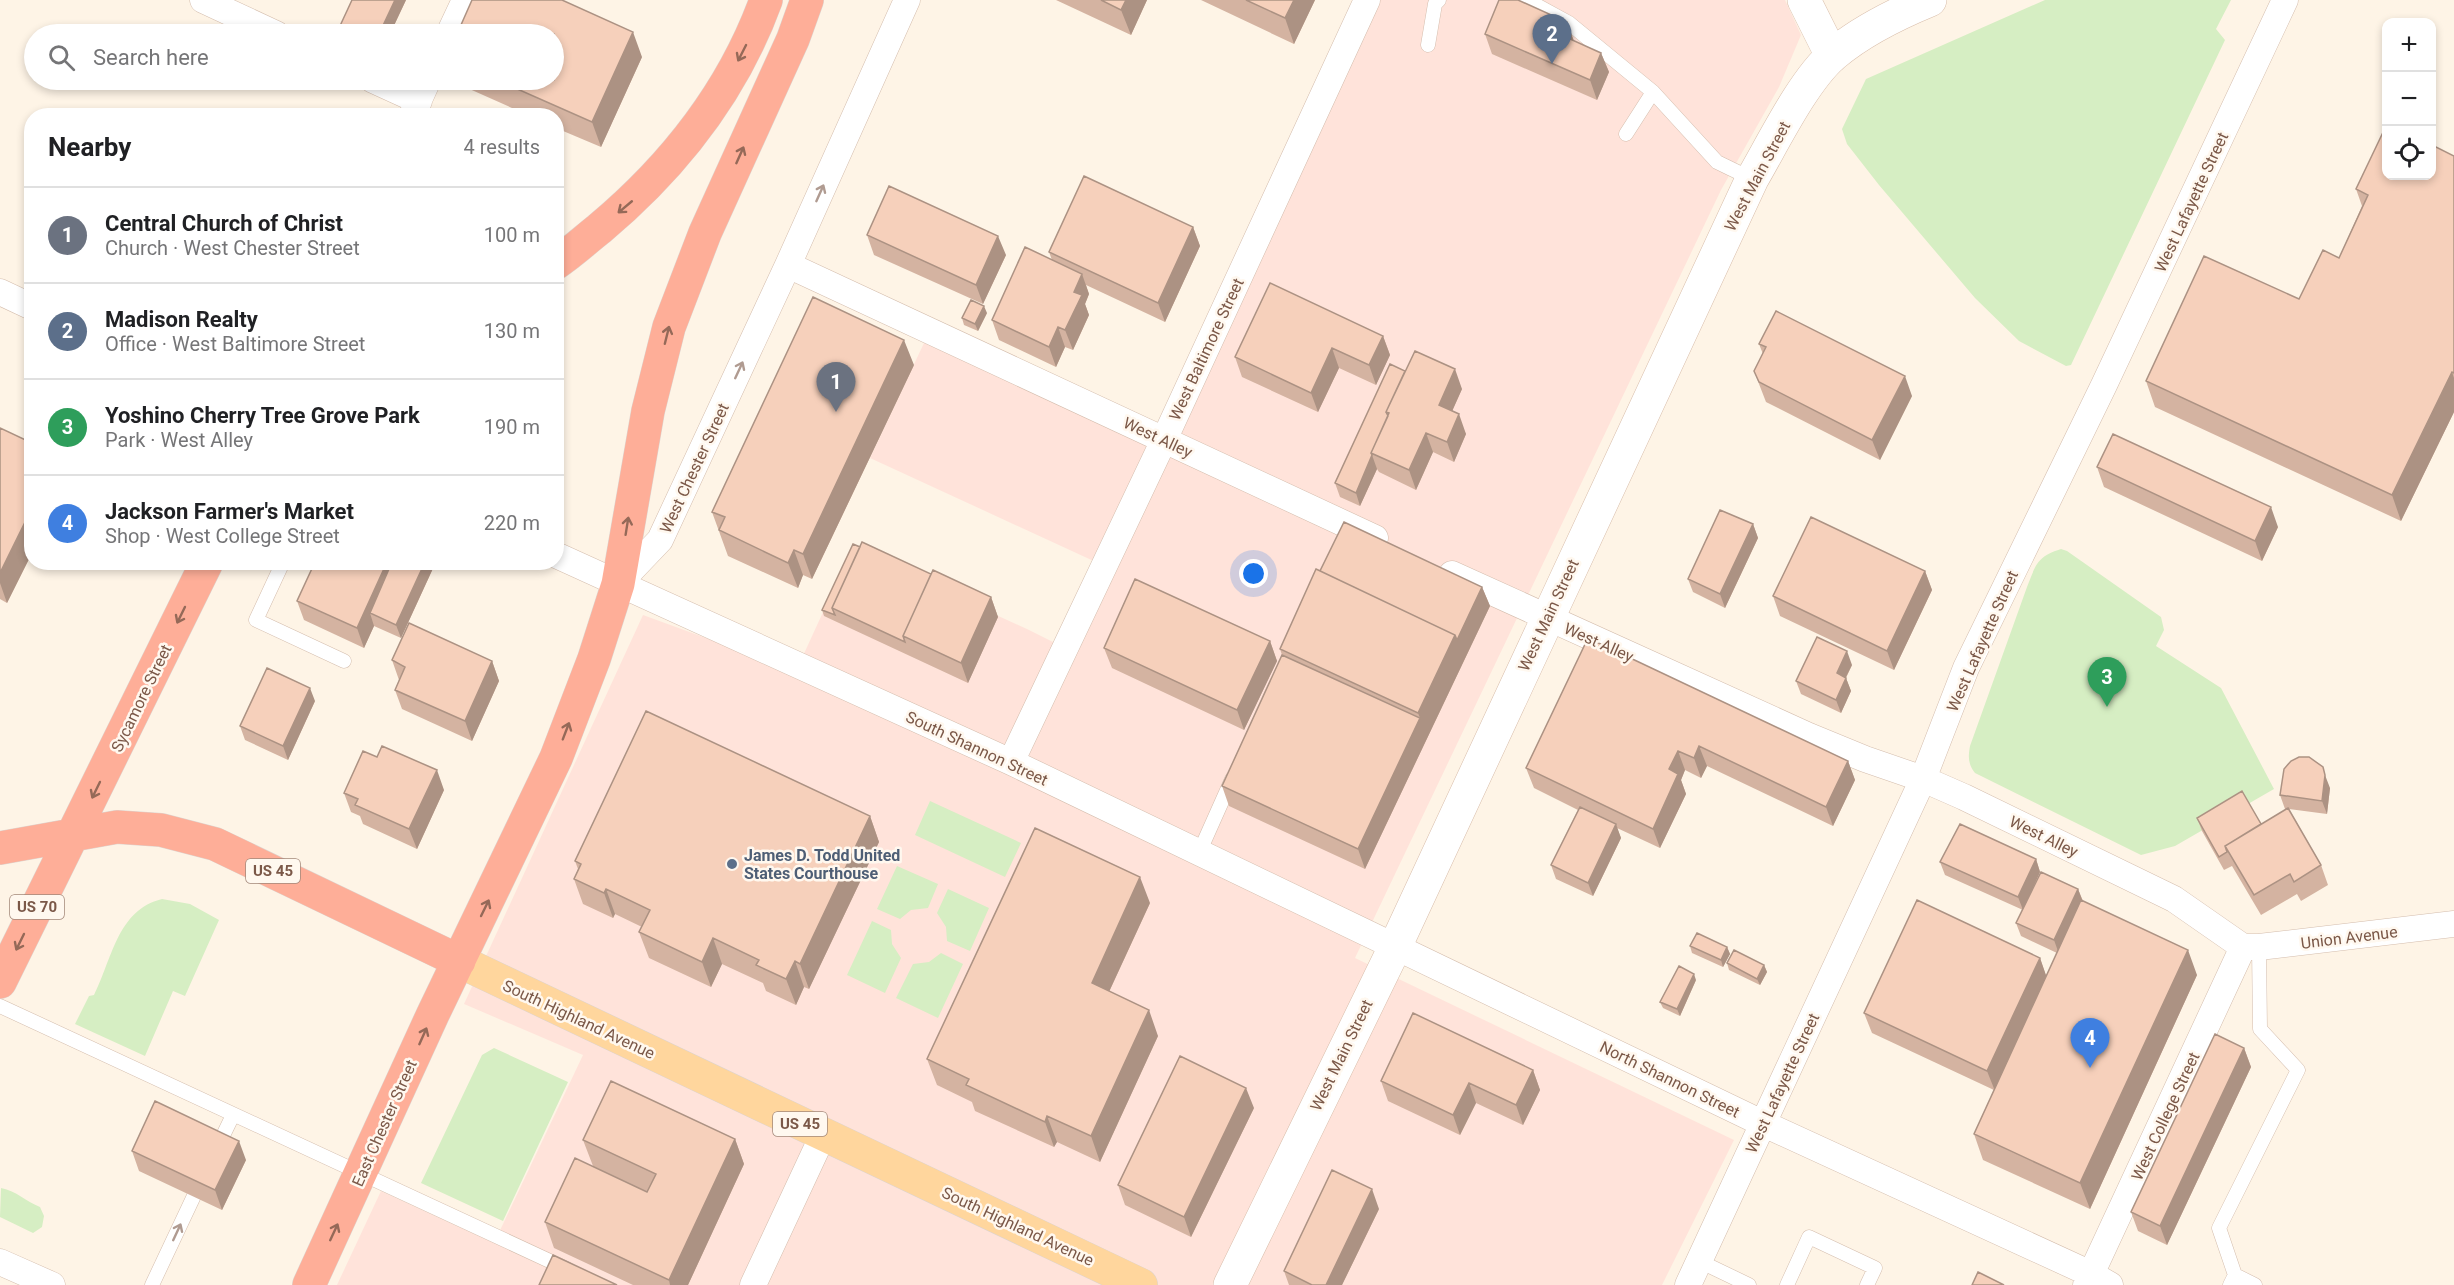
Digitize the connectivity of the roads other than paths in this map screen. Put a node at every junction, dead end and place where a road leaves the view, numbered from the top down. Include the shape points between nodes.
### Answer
1 (203, 0) edge
2 (465, 0) edge
3 (766, 0) edge
4 (807, 0) edge
5 (907, 0) edge
6 (1367, 0) edge
7 (1439, 0) edge
8 (1527, 0) edge
9 (1804, 0) edge
10 (1930, 0) edge
11 (2285, 0) edge
12 (255, 24) edge
13 (454, 24) edge
14 (1428, 45) dead end
15 (1832, 56) junction
16 (399, 90) edge
17 (1653, 92) junction
18 (420, 98) edge
19 (1626, 134) dead end
20 (1752, 179) junction
21 (564, 256) edge
22 (788, 265) junction
23 (0, 292) edge
24 (24, 303) edge
25 (1164, 440) junction
26 (1398, 549) edge
27 (564, 559) edge
28 (1429, 564) edge
29 (203, 570) edge
30 (279, 570) edge
31 (618, 584) junction
32 (1546, 618) junction
33 (344, 661) dead end
34 (1011, 762) junction
35 (1237, 768) edge
36 (1923, 779) junction
37 (75, 834) junction
38 (0, 848) edge
39 (1199, 853) junction
40 (2454, 924) edge
41 (1395, 947) junction
42 (2251, 947) junction
43 (459, 961) junction
44 (0, 982) edge
45 (0, 1006) edge
46 (233, 1115) junction
47 (1764, 1124) junction
48 (823, 1135) junction
49 (360, 1174) junction
50 (1699, 1261) junction
51 (0, 1262) edge
52 (584, 1276) edge
53 (2232, 1280) edge
54 (2096, 1281) edge
55 (52, 1285) edge
56 (152, 1285) edge
57 (309, 1285) edge
58 (753, 1285) edge
59 (1141, 1285) edge
60 (1230, 1285) edge
61 (1688, 1285) edge
62 (1749, 1285) edge
63 (1787, 1285) edge
64 (1867, 1285) edge
65 (2255, 1285) edge

1 - 12 street
2 - 13 street
3 -> 21 highway via 723,92 683,147 634,199
31 -> 4 highway via 646,422 669,327 705,233
22 -> 5 street, West Chester Street
6 - 25 street, West Baltimore Street
7 - 14 lane
8 - 17 lane via 1569,23
9 - 15 main road
10 - 15 main road, West Main Street via 1865,32
11 - 36 street, West Lafayette Street via 1966,668
15 - 20 main road, West Main Street via 1804,91
16 - 18 street
17 - 19 lane
17 - 20 lane via 1717,162
20 - 32 main road, West Main Street
22 - 25 street, West Alley
31 -> 22 street, West Chester Street via 660,540
23 - 24 street
25 - 26 street, West Alley via 1344,530
25 - 34 street, West Baltimore Street
27 - 31 street, South Shannon Street
28 - 32 street, West Alley
29 -> 37 highway, Sycamore Street
30 - 33 lane via 256,620
31 - 34 street, South Shannon Street
43 -> 31 highway, West Chester Street via 556,758
32 - 36 street, West Alley via 1809,736
32 - 41 main road, West Main Street
34 - 39 street, South Shannon Street
35 - 39 lane
36 - 42 street, West Alley via 2174,899
36 - 47 street, West Lafayette Street
37 - 38 highway, South Highland Avenue / US 45
37 - 43 highway, South Highland Avenue / US 45 via 117,826 150,829 215,844
37 -> 44 highway, US 70
39 - 41 street, South Shannon Street
40 - 42 street, Union Avenue
41 - 47 street, North Shannon Street
41 - 60 main road, West Main Street
42 - 53 lane via 2260,1029 2298,1070 2219,1228
42 - 54 street, West College Street
43 - 48 main road, South Highland Avenue / US 45
49 -> 43 highway, East Chester Street
45 - 46 lane
46 - 49 lane
56 -> 46 lane
47 - 50 street, West Lafayette Street
47 - 54 street, North Shannon Street
48 - 58 street
48 - 59 main road, South Highland Avenue / US 45
49 - 52 lane
57 -> 49 highway, East Chester Street
50 - 61 street, West Lafayette Street
50 - 62 lane
51 - 55 street
53 - 65 lane
63 - 64 lane via 1809,1237 1875,1268

